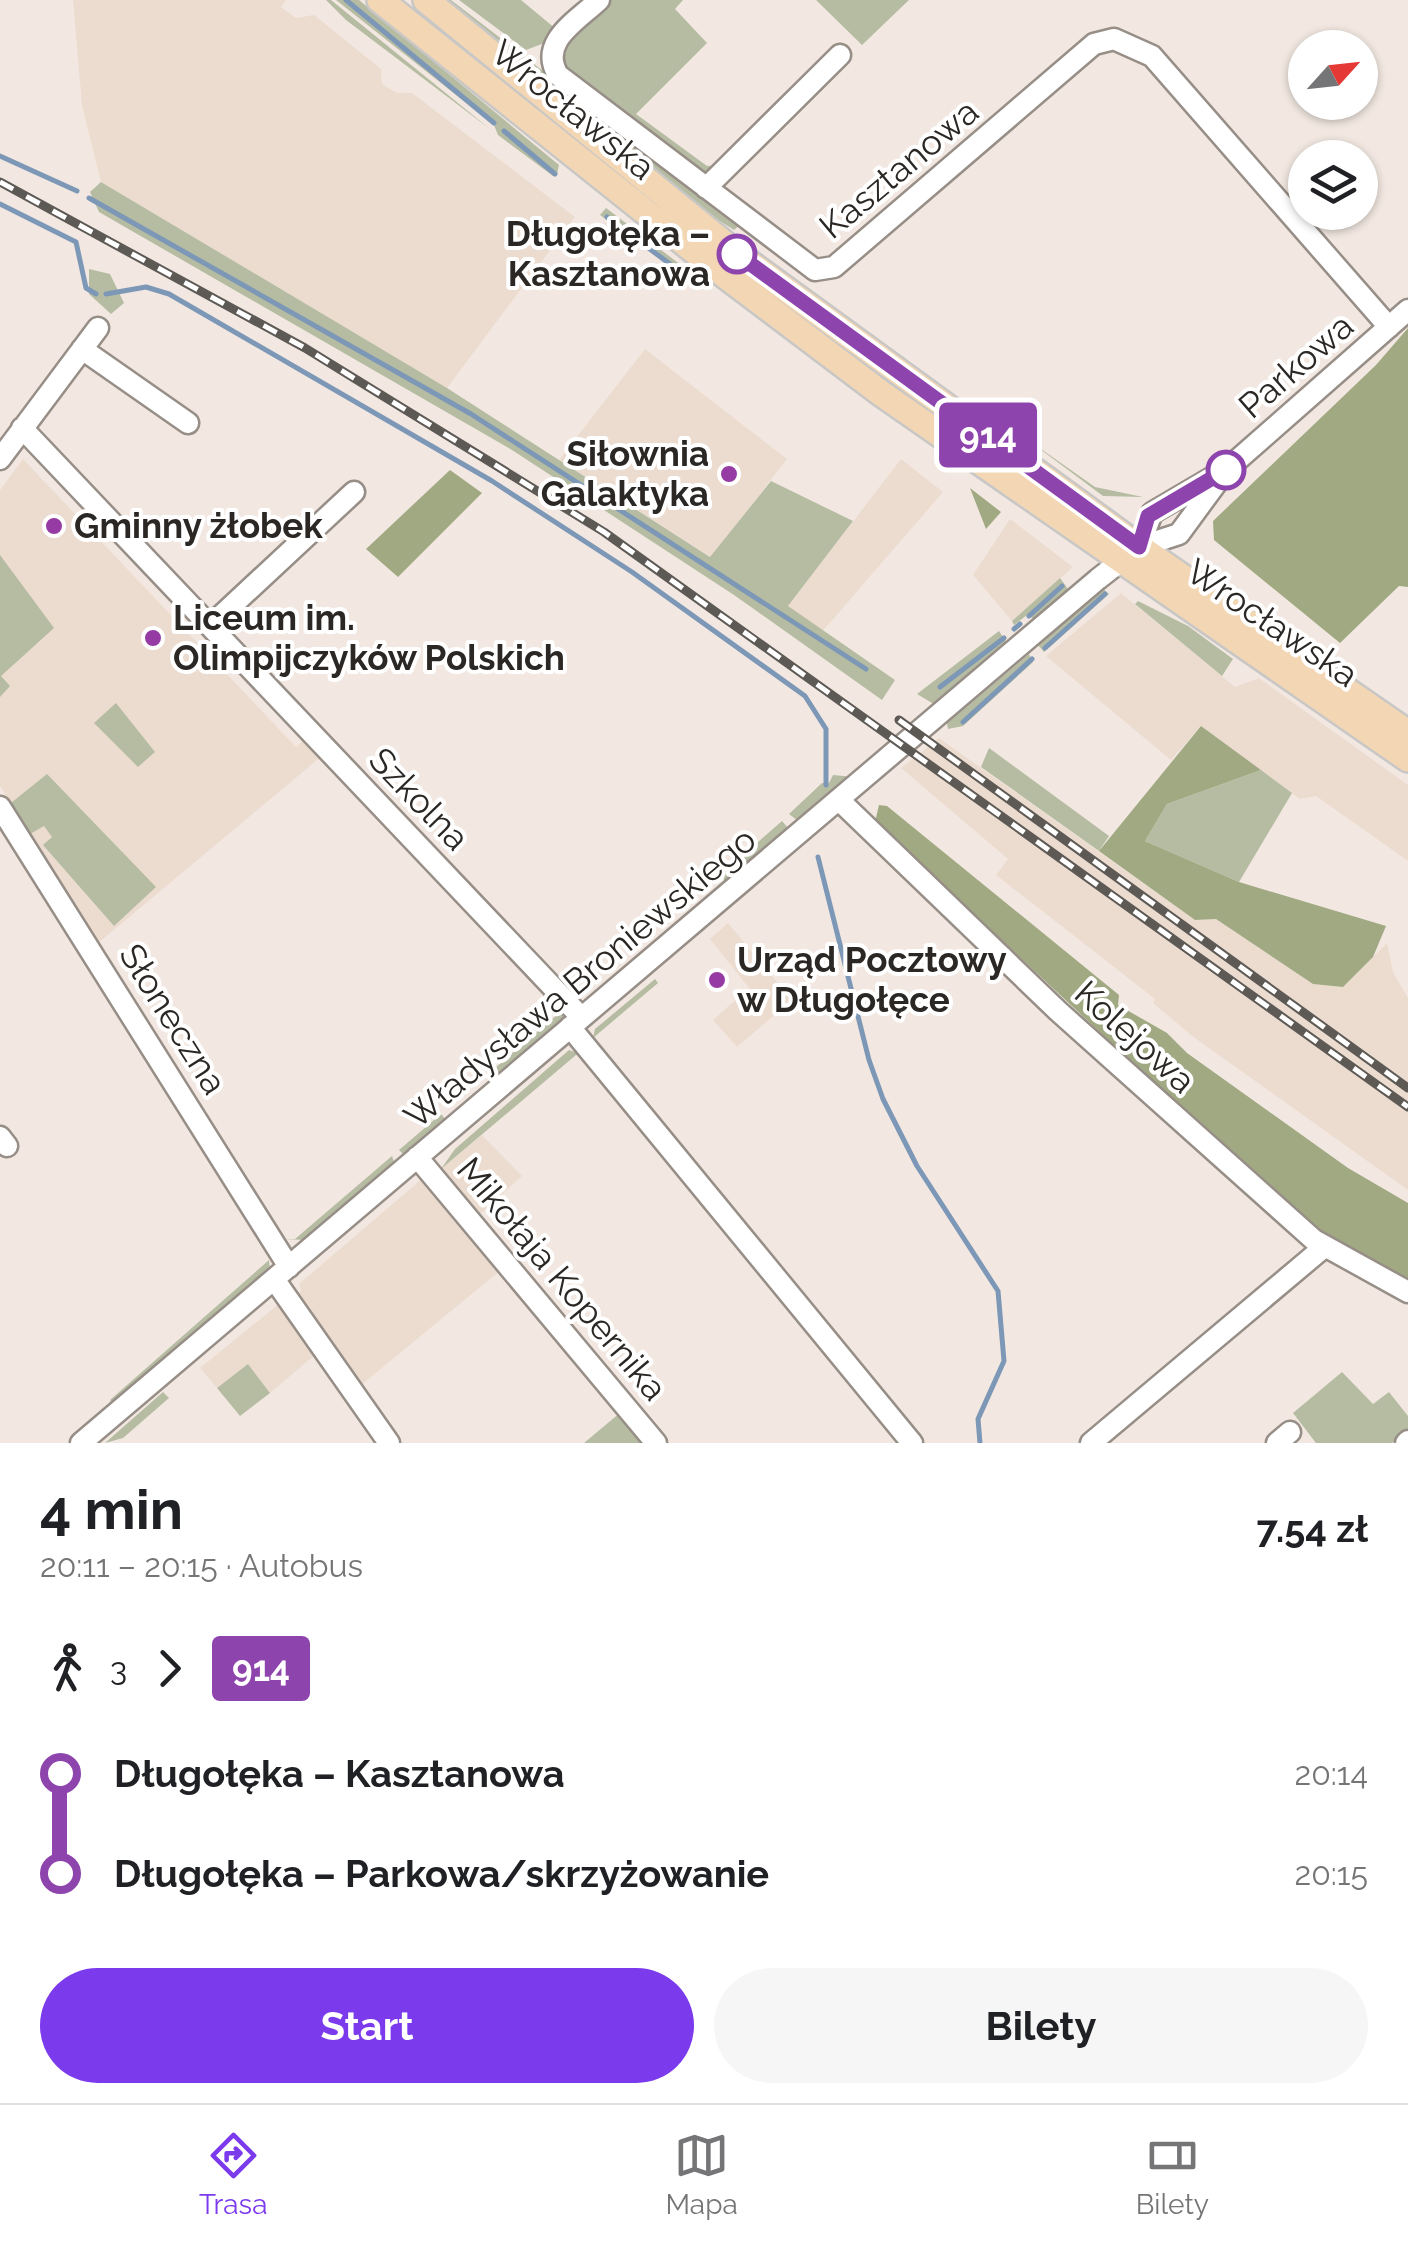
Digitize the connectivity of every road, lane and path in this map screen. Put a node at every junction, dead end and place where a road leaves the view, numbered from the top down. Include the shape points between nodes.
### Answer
1 (380, 0) edge
2 (426, 0) edge
3 (598, 0) edge
4 (840, 55) dead end
5 (706, 188) junction
6 (1408, 310) edge
7 (1389, 327) junction
8 (98, 328) dead end
9 (82, 350) junction
10 (188, 423) dead end
11 (22, 428) junction
12 (0, 459) edge
13 (1226, 470) junction
14 (354, 492) dead end
15 (1130, 554) junction
16 (210, 626) junction
17 (1408, 732) edge
18 (1408, 759) edge
19 (840, 801) junction
20 (0, 807) edge
21 (576, 1022) junction
22 (418, 1157) junction
23 (1324, 1248) junction
24 (282, 1273) junction
25 (1408, 1292) edge
26 (82, 1443) edge
27 (389, 1443) edge
28 (656, 1443) edge
29 (912, 1443) edge
30 (1091, 1443) edge

1 - 15 main road, Wrocławska via 882,394
2 - 15 main road, Wrocławska via 736,254
3 - 5 street, Kasztanowa via 554,43 551,60 558,75
4 - 5 street
5 - 7 street, Kasztanowa via 774,242 824,271 1094,44 1114,40 1152,56
6 - 7 street, Parkowa
7 - 13 street, Parkowa
8 - 9 street
9 - 10 street
9 - 11 street
11 - 12 street
11 - 16 street, Szkolna
13 - 15 street, Parkowa via 1179,534
13 - 15 street, Parkowa via 1148,516
14 - 16 street
15 - 17 main road, Wrocławska
15 - 18 main road, Wrocławska
15 - 19 street, Władysława Broniewskiego
16 - 21 street, Szkolna
19 - 21 street, Władysława Broniewskiego
19 - 23 street, Kolejowa via 1058,1011
20 - 24 street, Słoneczna
21 - 22 street, Władysława Broniewskiego
21 - 29 street, Szkolna
22 - 24 street, Władysława Broniewskiego
22 - 28 street, Mikołaja Kopernika
23 - 25 street, Kolejowa
23 - 30 street
24 - 26 street, Władysława Broniewskiego
24 - 27 street, Słoneczna

